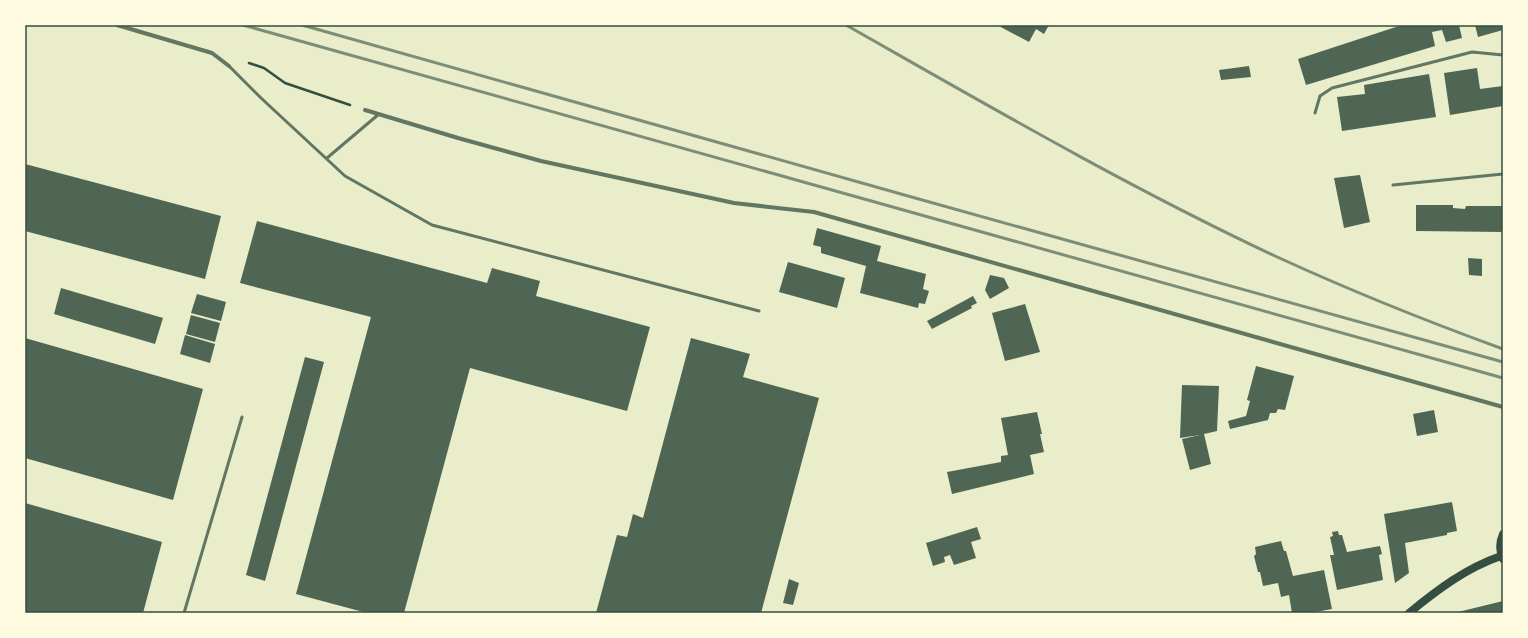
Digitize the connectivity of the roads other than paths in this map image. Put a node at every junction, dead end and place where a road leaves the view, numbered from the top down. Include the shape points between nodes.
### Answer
1 (117, 25) edge
2 (1503, 55) edge
3 (229, 66) joint
4 (365, 110) road end
5 (1315, 113) dead end
6 (379, 114) junction
7 (327, 158) junction
8 (1503, 174) edge
9 (1394, 185) dead end
10 (759, 311) dead end
11 (1503, 407) edge
12 (242, 417) dead end
13 (1503, 534) edge
14 (1502, 557) edge
15 (184, 613) edge
16 (1409, 613) edge

1 - 3 street via 212,53
2 - 5 lane via 1472,52 1332,88 1320,96
3 - 7 lane
4 - 6 street
6 - 7 lane
6 - 11 street via 541,161 734,203 814,212
7 - 10 lane via 346,176 432,225
8 - 9 lane
12 - 15 lane
13 - 14 main road via 1500,540
14 - 16 main road via 1459,575

